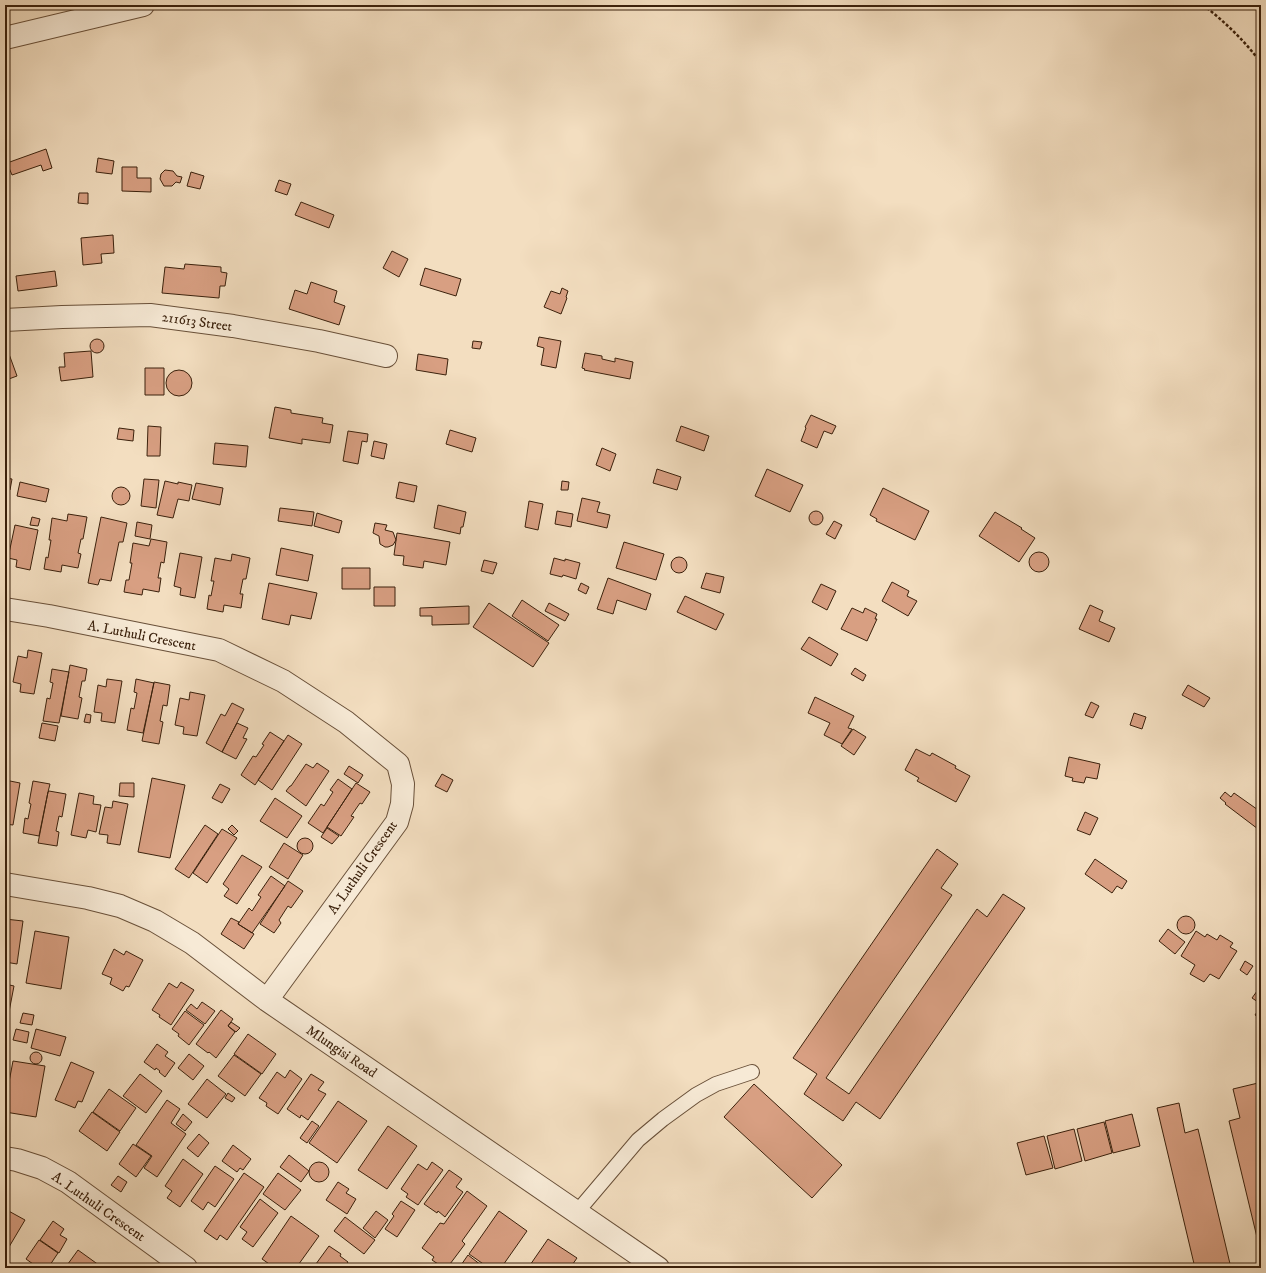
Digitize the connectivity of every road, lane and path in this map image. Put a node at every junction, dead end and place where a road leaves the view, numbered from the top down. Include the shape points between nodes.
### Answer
1 (143, 5) edge
2 (1203, 5) edge
3 (5, 38) edge
4 (1261, 63) edge
5 (5, 320) edge
6 (386, 356) dead end
7 (5, 609) edge
8 (5, 884) edge
9 (267, 1000) junction
10 (752, 1072) dead end
11 (5, 1158) edge
12 (577, 1212) junction
13 (186, 1268) edge
14 (658, 1268) edge

1 - 3 street
2 - 4 path via 1251,50
5 - 6 street, 211613 Street via 150,315 233,326
7 - 9 street, A. Luthuli Crescent via 219,650 289,685 346,722 398,764 403,784 402,804 397,822
8 - 9 street, Mlungisi Road via 88,898 120,906 155,921 192,943
9 - 12 street, Mlungisi Road
10 - 12 lane via 716,1084 663,1119 638,1140
11 - 13 street, A. Luthuli Crescent via 42,1168 68,1182
12 - 14 street, Mlungisi Road

